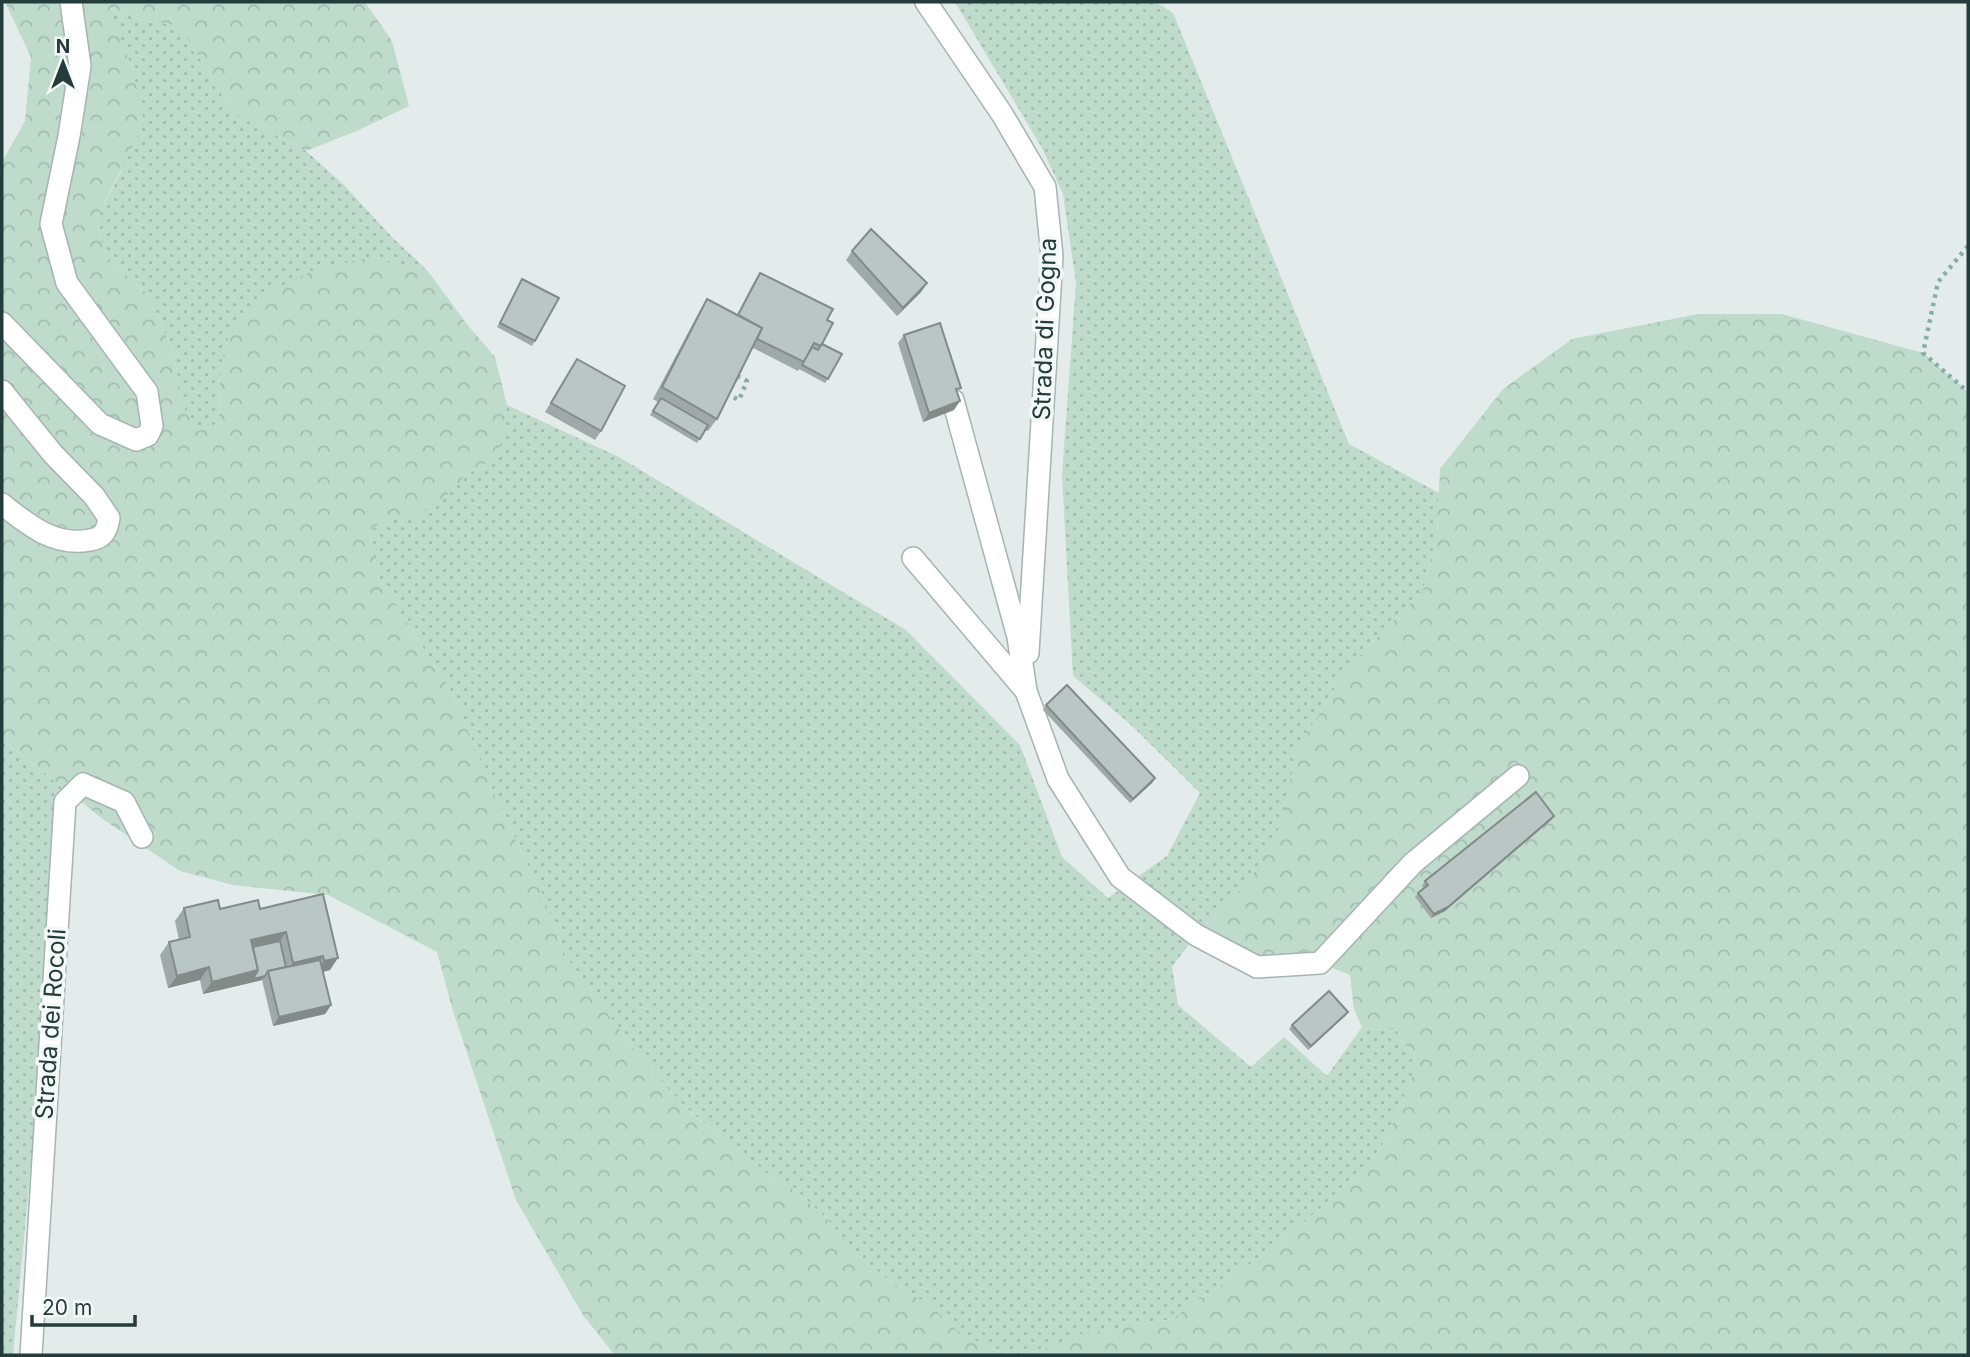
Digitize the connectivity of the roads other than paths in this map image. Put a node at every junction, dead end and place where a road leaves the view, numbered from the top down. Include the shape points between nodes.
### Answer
1 (71, 2) edge
2 (926, 2) edge
3 (2, 323) edge
4 (2, 391) edge
5 (953, 400) edge
6 (2, 504) edge
7 (913, 558) dead end
8 (1026, 691) junction
9 (1518, 776) dead end
10 (142, 837) dead end
11 (31, 1355) edge

1 - 3 street via 80,66 51,224 67,283 147,392 152,426 148,435 136,440 100,424
2 - 8 street, Strada di Gogna via 1045,187 1052,256
4 - 6 street via 94,496 109,518 107,530 99,539 58,540 31,527
5 - 8 street, Strada di Gogna via 1018,637
7 - 8 street, Strada di Gogna
8 - 9 street, Strada di Gogna via 1058,779 1119,877 1196,935 1257,967 1320,963 1413,863
10 - 11 street, Strada dei Rocoli via 124,802 83,785 65,802

